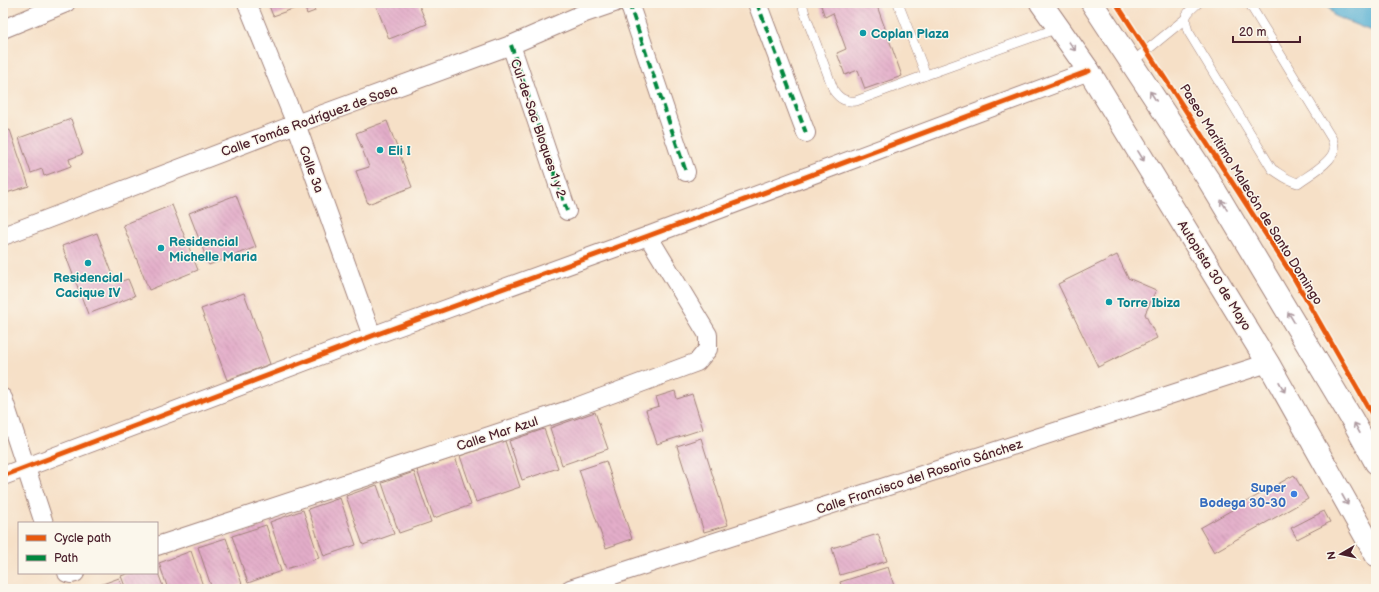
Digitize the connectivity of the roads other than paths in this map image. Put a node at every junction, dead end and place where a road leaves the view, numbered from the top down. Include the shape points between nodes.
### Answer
1 (66, 3) edge
2 (248, 3) edge
3 (614, 3) edge
4 (630, 3) edge
5 (757, 3) edge
6 (802, 3) edge
7 (898, 3) edge
8 (1041, 3) edge
9 (1092, 3) edge
10 (1198, 3) edge
11 (1249, 3) edge
12 (583, 8) edge
13 (1185, 20) junction
14 (1058, 28) junction
15 (3, 29) edge
16 (511, 45) junction
17 (1131, 63) junction
18 (1089, 71) junction
19 (926, 75) junction
20 (296, 124) junction
21 (806, 132) dead end
22 (686, 172) dead end
23 (567, 211) dead end
24 (3, 236) edge
25 (648, 236) junction
26 (372, 336) junction
27 (1268, 363) junction
28 (3, 398) edge
29 (1376, 463) edge
30 (26, 466) junction
31 (3, 476) edge
32 (3, 491) edge
33 (44, 522) edge
34 (158, 546) edge
35 (1376, 555) edge
36 (570, 589) edge

1 - 15 street
2 - 20 street, Calle 3a
3 - 12 street, Calle Tomás Rodríguez de Sosa
4 - 22 street
5 - 21 street
6 - 19 lane via 834,91 840,98 856,101
7 - 19 lane
8 - 14 highway, Autopista 30 de Mayo
9 - 17 highway
10 - 13 lane via 1186,14
11 - 13 lane via 1332,139 1334,148 1329,160 1298,183 1272,169 1188,32
12 - 16 street, Calle Tomás Rodríguez de Sosa
13 - 17 lane
14 -> 18 highway, Autopista 30 de Mayo
14 - 19 lane
16 - 20 street, Calle Tomás Rodríguez de Sosa
16 - 23 street, Cul-de-Sac Bloques 1 y 2
29 -> 17 highway via 1208,179
18 - 25 street
18 -> 27 highway, Autopista 30 de Mayo
20 - 24 street, Calle Tomás Rodríguez de Sosa
20 - 26 street, Calle 3a
25 - 26 street
25 - 34 street, Calle Mar Azul via 708,335 708,349 697,362 571,409
26 - 30 street
27 -> 35 highway, Autopista 30 de Mayo
27 - 36 street, Calle Francisco del Rosario Sánchez
28 - 30 street
30 - 31 street
30 - 32 street
30 - 33 street

